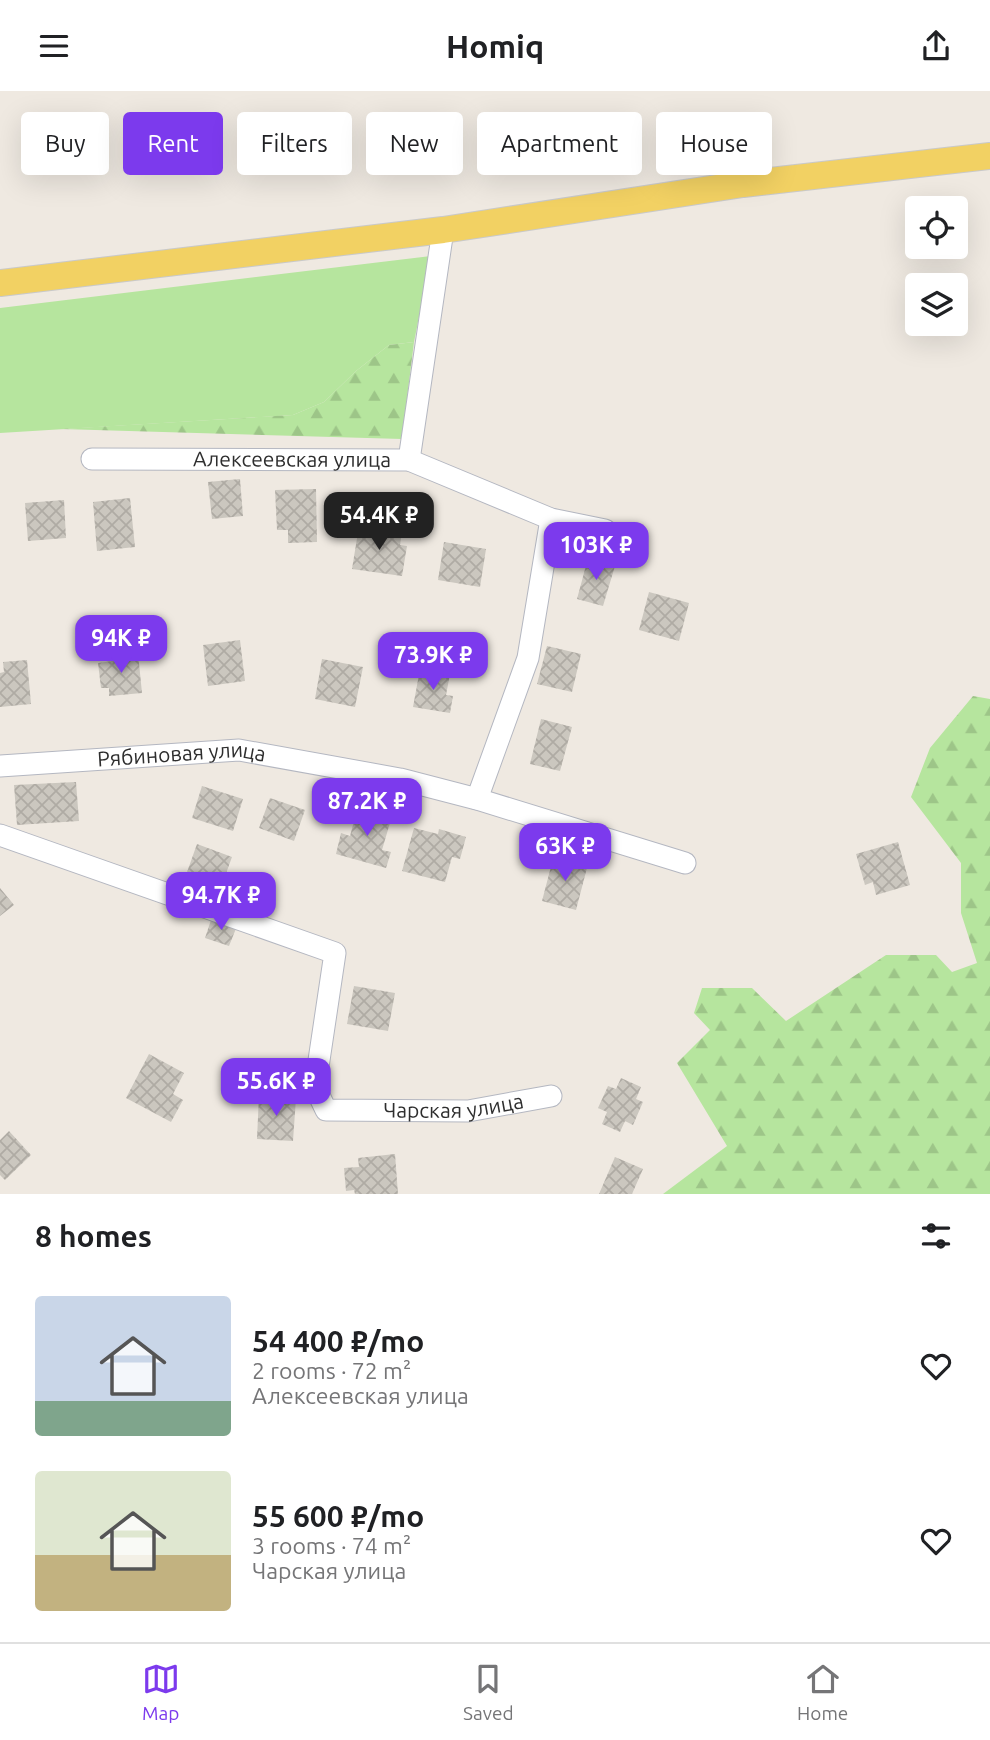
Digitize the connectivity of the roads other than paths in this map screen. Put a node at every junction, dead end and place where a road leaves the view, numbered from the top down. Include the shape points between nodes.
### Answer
1 (990, 156) edge
2 (443, 230) junction
3 (0, 283) edge
4 (92, 459) dead end
5 (409, 460) junction
6 (551, 519) junction
7 (605, 530) dead end
8 (0, 766) edge
9 (477, 799) junction
10 (0, 835) edge
11 (685, 863) dead end
12 (551, 1096) dead end

1 - 2 main road via 743,184
2 - 3 main road
2 - 5 street
4 - 5 street, Алексеевская улица
5 - 6 street, Алексеевская улица
6 - 7 street, Алексеевская улица
6 - 9 street via 528,658
8 - 9 street, Рябиновая улица via 239,750 400,779
9 - 11 street, Рябиновая улица
10 - 12 street, Чарская улица via 335,953 315,1087 326,1110 468,1111

